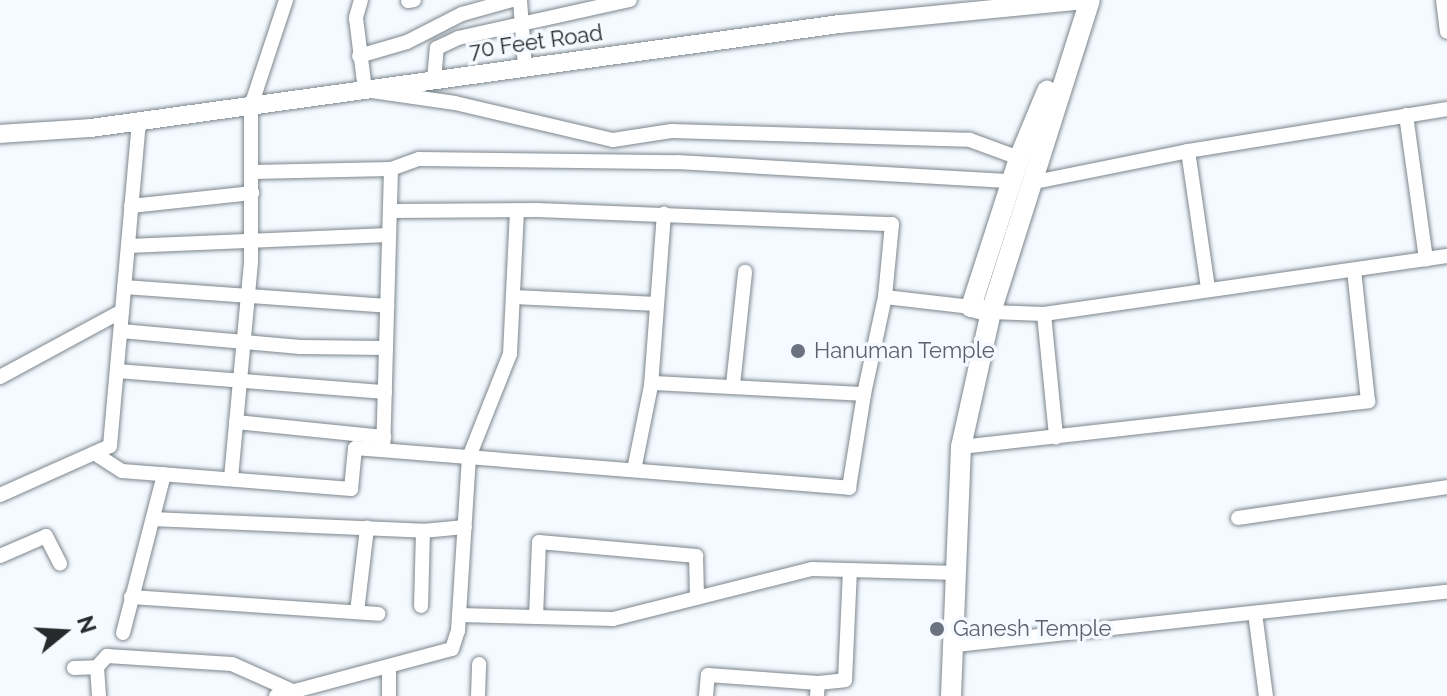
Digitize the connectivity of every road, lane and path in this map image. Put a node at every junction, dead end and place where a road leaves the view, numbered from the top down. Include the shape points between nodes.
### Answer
1 (286, 0) edge
2 (361, 0) edge
3 (512, 0) edge
4 (520, 0) edge
5 (630, 0) edge
6 (1081, 0) edge
7 (1090, 0) edge
8 (1443, 0) edge
9 (489, 3) edge
10 (524, 25) junction
11 (1447, 32) edge
12 (359, 56) junction
13 (525, 68) junction
14 (434, 80) junction
15 (365, 90) junction
16 (251, 106) junction
17 (1447, 109) edge
18 (1406, 115) junction
19 (139, 121) junction
20 (0, 134) edge
21 (1188, 151) junction
22 (1019, 158) junction
23 (391, 169) junction
24 (252, 172) junction
25 (1021, 182) junction
26 (252, 193) junction
27 (131, 206) junction
28 (517, 210) junction
29 (390, 211) junction
30 (664, 213) junction
31 (389, 235) junction
32 (252, 242) junction
33 (128, 246) junction
34 (1447, 256) edge
35 (1426, 260) junction
36 (1354, 270) junction
37 (745, 272) dead end
38 (124, 287) junction
39 (1208, 288) junction
40 (514, 297) junction
41 (885, 297) junction
42 (248, 299) junction
43 (657, 304) junction
44 (387, 306) junction
45 (981, 309) junction
46 (122, 311) junction
47 (1044, 314) junction
48 (121, 331) junction
49 (244, 340) junction
50 (386, 348) junction
51 (117, 371) junction
52 (0, 377) edge
53 (240, 380) junction
54 (651, 383) junction
55 (733, 385) junction
56 (385, 392) junction
57 (864, 394) junction
58 (236, 422) junction
59 (1056, 437) junction
60 (383, 443) junction
61 (961, 447) junction
62 (94, 453) junction
63 (469, 457) junction
64 (634, 470) junction
65 (164, 474) junction
66 (231, 478) junction
67 (1447, 487) edge
68 (0, 495) edge
69 (1238, 518) dead end
70 (153, 519) junction
71 (465, 527) junction
72 (367, 528) junction
73 (423, 531) junction
74 (0, 556) edge
75 (60, 564) dead end
76 (850, 570) junction
77 (958, 573) junction
78 (1447, 592) edge
79 (131, 597) junction
80 (697, 598) junction
81 (421, 606) dead end
82 (357, 612) junction
83 (1255, 613) junction
84 (378, 614) dead end
85 (459, 615) junction
86 (536, 617) junction
87 (123, 633) dead end
88 (956, 645) junction
89 (479, 664) dead end
90 (97, 667) junction
91 (74, 668) dead end
92 (389, 669) junction
93 (818, 690) edge
94 (320, 691) edge
95 (296, 692) junction
96 (99, 696) edge
97 (276, 696) edge
98 (389, 696) edge
99 (478, 696) edge
100 (706, 696) edge
101 (951, 696) edge
102 (1266, 696) edge

1 - 16 street
2 - 12 street via 356,18
3 - 9 street
4 - 10 street
5 - 10 street
6 - 13 street, 70 Feet Road via 840,24
6 - 22 main road
7 - 25 main road
8 - 11 street
9 - 12 street
10 - 13 street
10 - 14 street via 458,38 437,48
12 - 15 street
13 - 14 street, 70 Feet Road
14 - 15 street, 70 Feet Road
15 - 16 street, 70 Feet Road
15 - 22 street via 455,103 613,140 671,131 970,140
16 - 19 street, 70 Feet Road
16 - 24 street
17 - 18 street
18 - 21 street
18 - 35 street
19 - 20 street, 70 Feet Road
19 - 27 street
21 - 25 street
21 - 39 street
22 - 25 main road
23 - 24 street
23 - 25 street via 419,159 677,162
23 - 29 street
24 - 26 street
25 - 45 main road
26 - 27 street
26 - 32 street
27 - 33 street
28 - 29 street
28 - 30 street
28 - 40 street
29 - 31 street
30 - 41 street via 892,224
30 - 43 street
31 - 32 street
31 - 44 street
32 - 33 street
32 - 42 street
33 - 38 street
34 - 35 street
35 - 36 street
36 - 39 street
36 - 59 street via 1368,401
37 - 55 street
38 - 42 street
38 - 46 street
39 - 47 street
40 - 43 street
40 - 63 street via 510,354
41 - 45 street
41 - 57 street
42 - 44 street
42 - 49 street
43 - 54 street
44 - 50 street
45 - 47 street
45 - 61 main road
46 - 48 street
46 - 52 street
47 - 59 street
48 - 49 street
48 - 51 street
49 - 50 street
49 - 53 street
50 - 56 street
51 - 53 street
51 - 62 street via 110,446
53 - 56 street
53 - 58 street
54 - 55 street
54 - 64 street
55 - 57 street
56 - 60 street
57 - 64 street via 849,488
58 - 60 street
58 - 66 street
59 - 61 street
60 - 63 street
60 - 66 street via 355,448 351,489
61 - 77 main road
62 - 65 street via 122,471
62 - 68 street
63 - 64 street
63 - 71 street
65 - 66 street
65 - 70 street
67 - 69 street
70 - 72 street
70 - 79 street
71 - 73 street
71 - 85 street
72 - 73 street
72 - 82 street
73 - 81 street
74 - 75 street via 46,536
76 - 77 street
76 - 80 street via 812,569
76 - 93 street via 845,680
77 - 88 main road
78 - 83 street
79 - 82 street
79 - 87 street
80 - 86 street via 613,619
80 - 86 street via 696,556 539,542
82 - 84 street
83 - 88 street
83 - 102 street
85 - 86 street
85 - 92 street via 452,649
88 - 101 main road
89 - 99 street
90 - 91 street
90 - 95 street via 107,656 232,664
90 - 96 street
92 - 94 street
92 - 98 street
93 - 100 street via 708,675
94 - 95 street
95 - 97 street

